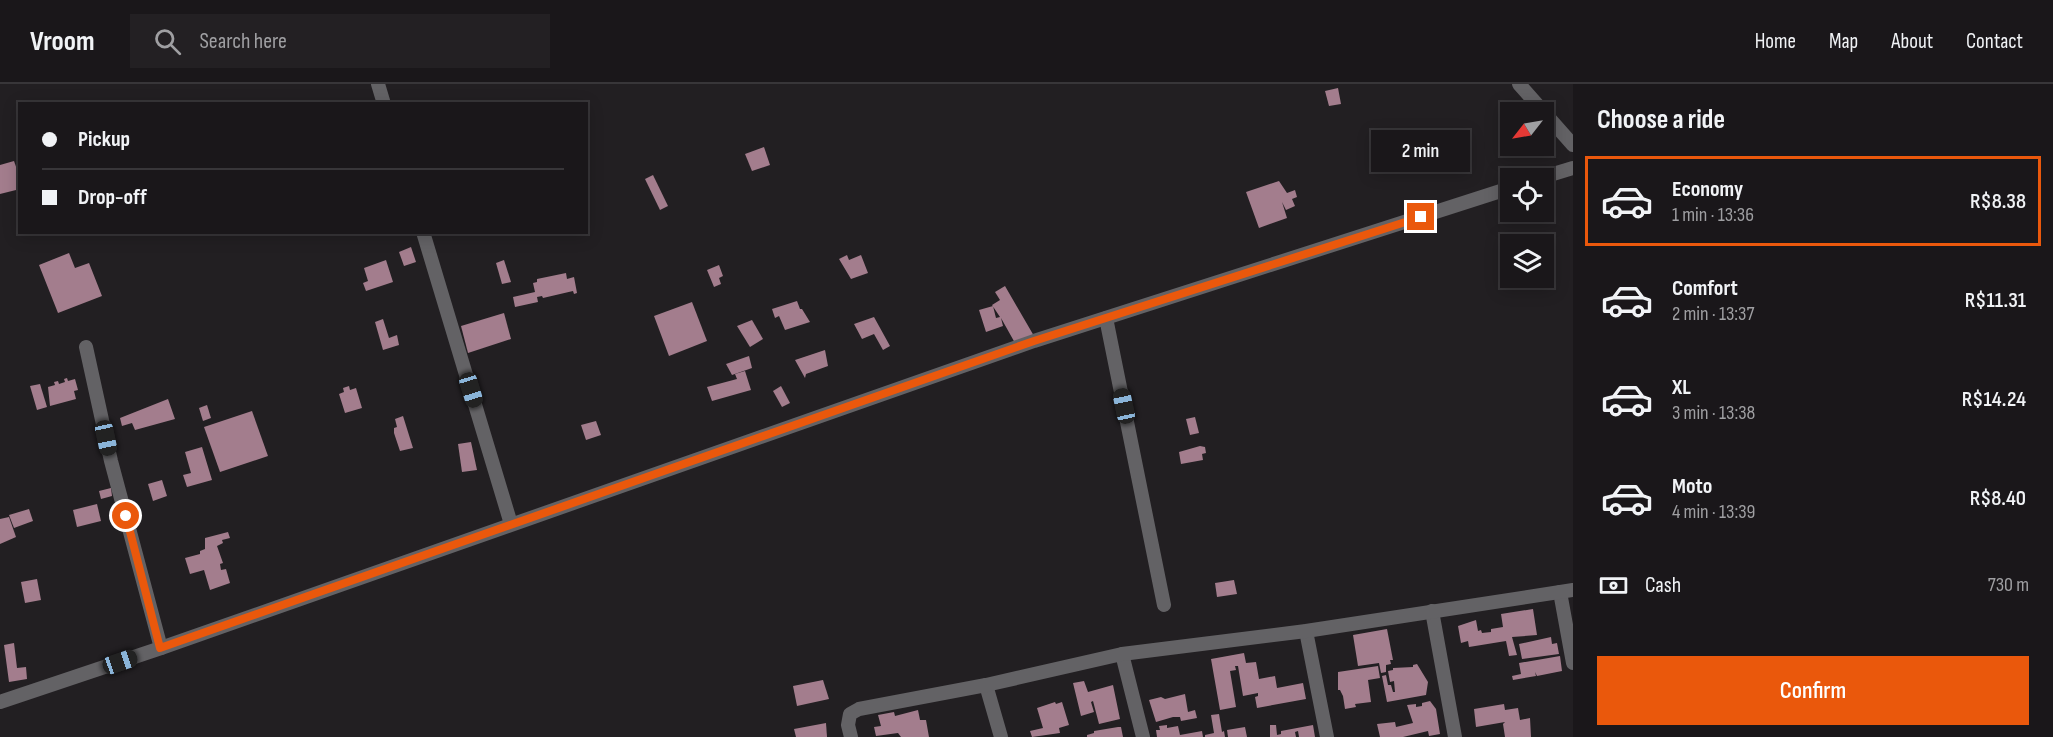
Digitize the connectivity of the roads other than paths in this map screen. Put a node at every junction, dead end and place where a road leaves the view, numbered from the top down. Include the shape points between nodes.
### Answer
1 (378, 84) edge
2 (1519, 84) edge
3 (383, 102) edge
4 (1573, 145) edge
5 (1573, 168) edge
6 (1554, 174) edge
7 (1500, 191) edge
8 (424, 234) edge
9 (1106, 318) junction
10 (86, 347) dead end
11 (512, 524) junction
12 (1567, 591) edge
13 (1164, 605) dead end
14 (1432, 611) junction
15 (1306, 632) junction
16 (160, 648) junction
17 (1122, 654) junction
18 (1573, 663) edge
19 (986, 685) junction
20 (0, 702) edge
21 (851, 737) edge
22 (1001, 737) edge
23 (1143, 737) edge
24 (1327, 737) edge
25 (1455, 737) edge

1 - 3 street
2 - 4 street
5 - 6 street
7 - 9 street
8 - 11 street
9 - 11 street
9 - 13 street
10 - 16 street
11 - 16 street
12 - 14 street
12 - 18 street
14 - 15 street
14 - 25 street
15 - 17 street
15 - 24 street
16 - 20 street
17 - 19 street
17 - 23 street
19 - 21 street via 859,709 850,714
19 - 22 street

